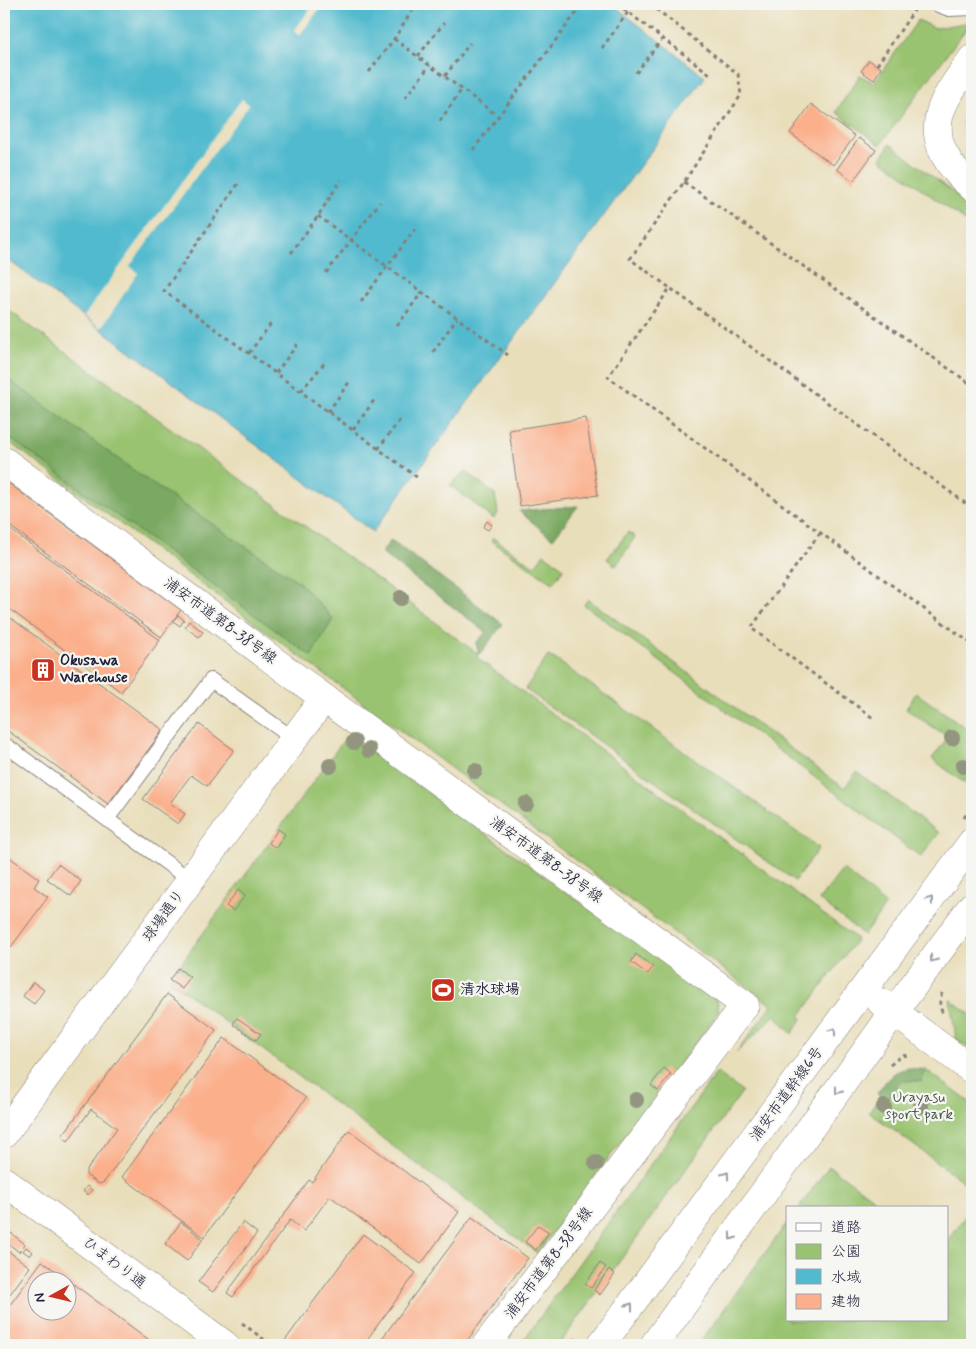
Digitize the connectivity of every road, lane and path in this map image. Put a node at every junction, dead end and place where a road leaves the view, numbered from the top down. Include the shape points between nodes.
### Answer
1 (583, 4) edge
2 (617, 4) edge
3 (650, 4) edge
4 (918, 4) edge
5 (936, 4) edge
6 (415, 6) dead end
7 (972, 8) edge
8 (628, 12) junction
9 (444, 23) dead end
10 (663, 38) junction
11 (394, 39) junction
12 (470, 43) dead end
13 (602, 48) dead end
14 (418, 56) junction
15 (972, 59) edge
16 (430, 65) junction
17 (876, 65) dead end
18 (369, 72) dead end
19 (636, 73) dead end
20 (710, 74) dead end
21 (445, 76) junction
22 (462, 89) junction
23 (405, 98) dead end
24 (498, 116) junction
25 (440, 121) dead end
26 (473, 150) dead end
27 (341, 180) dead end
28 (684, 182) junction
29 (238, 184) dead end
30 (972, 187) edge
31 (380, 202) dead end
32 (318, 216) junction
33 (416, 228) dead end
34 (350, 240) junction
35 (291, 253) dead end
36 (388, 268) junction
37 (326, 273) dead end
38 (670, 288) junction
39 (422, 292) junction
40 (361, 302) dead end
41 (457, 318) junction
42 (273, 321) dead end
43 (397, 326) dead end
44 (299, 342) dead end
45 (432, 352) dead end
46 (249, 353) junction
47 (508, 355) dead end
48 (326, 361) dead end
49 (276, 373) junction
50 (350, 381) dead end
51 (972, 385) edge
52 (300, 391) junction
53 (375, 399) dead end
54 (328, 412) junction
55 (402, 417) dead end
56 (353, 430) junction
57 (378, 449) junction
58 (4, 461) edge
59 (418, 478) dead end
60 (972, 508) edge
61 (820, 533) junction
62 (972, 644) edge
63 (324, 698) junction
64 (872, 718) dead end
65 (294, 738) junction
66 (4, 744) edge
67 (107, 818) junction
68 (972, 842) edge
69 (190, 880) junction
70 (972, 906) edge
71 (946, 987) dead end
72 (864, 988) junction
73 (894, 1012) junction
74 (948, 1021) dead end
75 (914, 1056) dead end
76 (972, 1070) edge
77 (886, 1071) dead end
78 (4, 1134) edge
79 (4, 1181) edge
80 (225, 1345) edge
81 (486, 1345) edge
82 (600, 1345) edge
83 (654, 1345) edge

1 - 24 path
2 - 8 path
3 - 28 path via 738,74 741,95
4 - 17 path
5 - 7 lane via 949,9
6 - 11 path
8 - 10 path
8 - 13 path
9 - 14 path
10 - 19 path
10 - 20 path
11 - 14 path
11 - 18 path
12 - 21 path
14 - 16 path
15 - 30 street via 940,112 938,128 948,162
16 - 21 path
16 - 23 path
21 - 22 path
22 - 24 path
22 - 25 path
24 - 26 path
27 - 32 path
28 - 38 path via 630,259
28 - 51 path
29 - 46 path via 164,291
31 - 34 path
32 - 34 path
32 - 35 path
33 - 36 path
34 - 36 path
34 - 37 path
36 - 39 path
36 - 40 path
38 - 60 path
38 - 61 path via 608,378
39 - 41 path
39 - 43 path
41 - 45 path
41 - 47 path
42 - 46 path
44 - 49 path
46 - 49 path
48 - 52 path
49 - 52 path
50 - 54 path
52 - 54 path
53 - 56 path
54 - 56 path
55 - 57 path
56 - 57 path
57 - 59 path
58 - 63 street, 浦安市道第8-38号線
61 - 62 path
61 - 64 path via 751,628
63 - 65 street, 球場通り
63 - 81 street, 浦安市道第8-38号線 via 745,1005
65 - 67 lane via 211,680
65 - 69 street, 球場通り
66 - 67 lane
67 - 69 lane
72 -> 68 street, 浦安市道幹線6号
69 - 78 street, 球場通り
70 -> 73 street
71 - 74 path via 940,1003
72 - 73 street
82 -> 72 street, 浦安市道幹線6号
73 - 76 street
73 -> 83 street
75 - 77 path via 901,1056
79 - 80 street, ひまわり通

